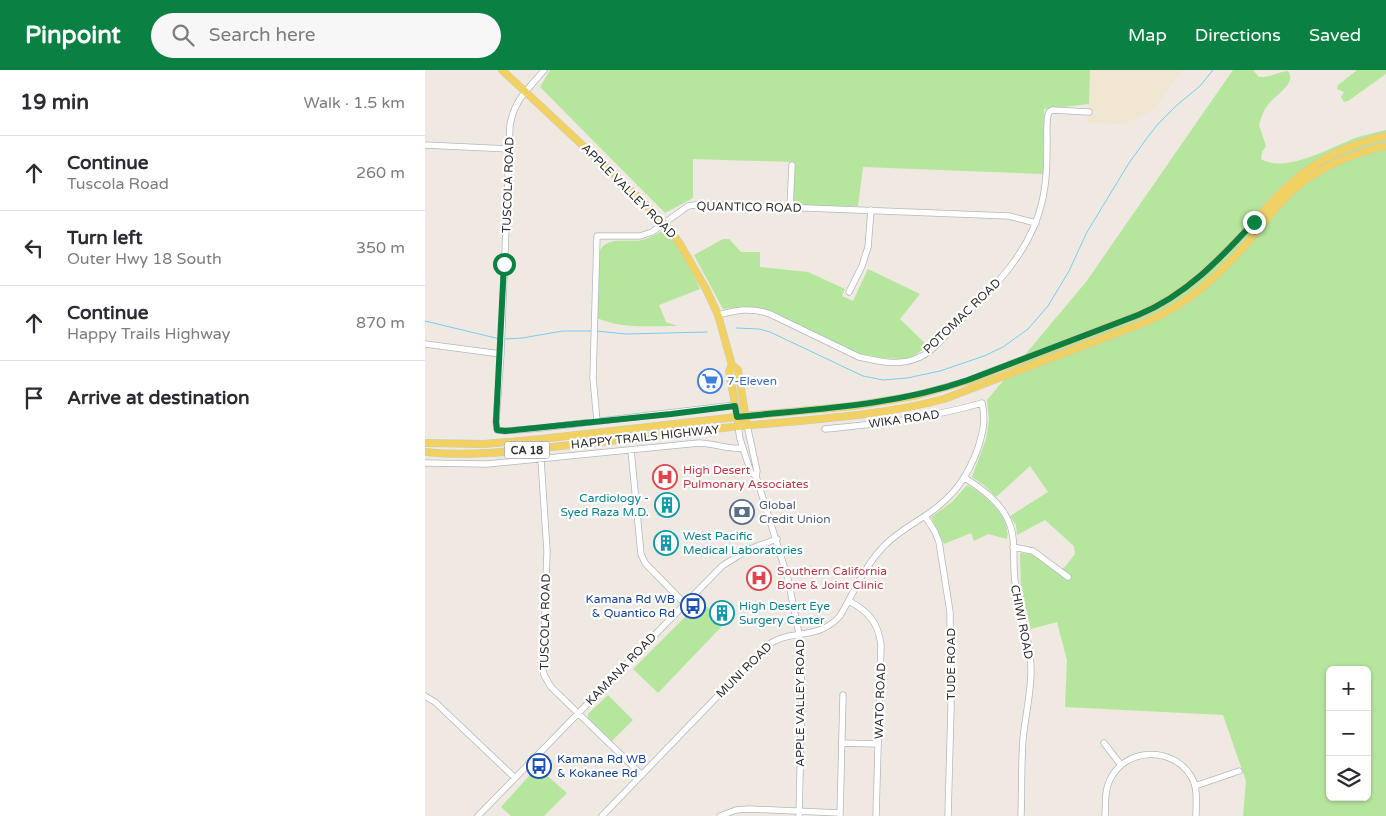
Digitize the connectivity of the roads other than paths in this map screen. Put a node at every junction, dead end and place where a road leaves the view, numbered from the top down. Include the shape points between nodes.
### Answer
1 (502, 70) edge
2 (544, 70) edge
3 (525, 92) junction
4 (1089, 112) dead end
5 (1386, 136) edge
6 (425, 145) edge
7 (1386, 146) edge
8 (509, 149) junction
9 (792, 165) dead end
10 (790, 207) junction
11 (871, 210) junction
12 (665, 224) junction
13 (1036, 224) junction
14 (849, 292) dead end
15 (718, 315) junction
16 (425, 344) edge
17 (501, 354) junction
18 (731, 364) junction
19 (982, 403) joint
20 (735, 406) junction
21 (745, 416) junction
22 (737, 417) junction
23 (597, 421) junction
24 (738, 426) junction
25 (747, 426) junction
26 (825, 429) dead end
27 (425, 443) edge
28 (743, 448) junction
29 (631, 450) junction
30 (425, 452) edge
31 (541, 460) junction
32 (425, 463) edge
33 (756, 476) junction
34 (965, 478) junction
35 (925, 516) junction
36 (777, 540) junction
37 (1013, 547) junction
38 (1068, 577) dead end
39 (849, 601) junction
40 (684, 603) junction
41 (799, 634) junction
42 (843, 695) dead end
43 (425, 696) edge
44 (578, 714) junction
45 (842, 743) junction
46 (1104, 743) dead end
47 (878, 744) junction
48 (1121, 765) junction
49 (1239, 771) dead end
50 (642, 775) junction
51 (515, 778) junction
52 (1195, 786) junction
53 (799, 814) edge
54 (840, 814) edge
55 (478, 816) edge
56 (602, 816) edge
57 (721, 816) edge
58 (876, 816) edge
59 (948, 816) edge
60 (1021, 816) edge
61 (1105, 816) edge
62 (1196, 816) edge

1 - 3 main road, APPLE VALLEY ROAD
2 - 3 street, TUSCOLA ROAD
3 - 8 street, TUSCOLA ROAD via 512,112
3 - 12 main road, APPLE VALLEY ROAD
4 - 13 street, POTOMAC ROAD via 1052,110 1048,114 1046,177
5 - 21 main road, HAPPY TRAILS HIGHWAY / CA 18 via 1352,146 1317,164 1275,198 1242,236 1199,277 1146,312 968,380 914,396 853,406
6 - 8 street
7 - 25 main road, HAPPY TRAILS HIGHWAY / CA 18 via 1337,162 1306,180 1279,204 1217,275 1189,298 1150,321 971,389 916,406
8 - 17 street, TUSCOLA ROAD
9 - 10 street
10 - 11 street, QUANTICO ROAD
10 - 12 street, QUANTICO ROAD via 687,206
11 - 13 street, QUANTICO ROAD via 1009,216
11 - 14 street via 863,266
12 - 15 main road, APPLE VALLEY ROAD via 695,267
12 - 23 street, QUANTICO ROAD via 640,236 597,236 593,379
13 - 15 street, POTOMAC ROAD via 1009,270 987,295 928,353 915,359 888,362 859,357 758,310
15 - 18 main road, APPLE VALLEY ROAD
16 - 17 street
17 - 23 street, TUSCOLA ROAD via 497,430
18 - 20 main road, APPLE VALLEY ROAD via 729,371
18 - 21 main road, APPLE VALLEY ROAD via 738,370
19 - 26 street, WIKA ROAD via 916,419
19 - 34 street, MUNI ROAD via 985,414 983,432
20 - 22 main road, APPLE VALLEY ROAD
20 - 23 street
21 - 22 main road, HAPPY TRAILS HIGHWAY / CA 18
21 - 25 main road, APPLE VALLEY ROAD
22 - 24 main road, APPLE VALLEY ROAD
22 - 27 main road, HAPPY TRAILS HIGHWAY / CA 18 via 511,442
24 - 25 main road, HAPPY TRAILS HIGHWAY / CA 18
24 - 28 street, APPLE VALLEY ROAD
24 - 30 main road, HAPPY TRAILS HIGHWAY / CA 18 via 484,454
25 - 33 street, APPLE VALLEY ROAD
28 - 29 street via 729,449 699,443
28 - 33 street, APPLE VALLEY ROAD via 751,473
29 - 31 street
29 - 40 street via 641,554 645,563
31 - 32 street
31 - 44 street, TUSCOLA ROAD via 547,551 543,669 551,687
33 - 36 street, APPLE VALLEY ROAD
34 - 35 street, MUNI ROAD via 943,503
34 - 37 street, CHIWI ROAD via 981,488 1001,509 1013,532
35 - 39 street, MUNI ROAD via 879,552
35 - 59 street, TUDE ROAD via 939,542 950,612
36 - 40 street, KAMANA ROAD via 733,558
36 - 41 street, APPLE VALLEY ROAD
37 - 38 street via 1033,551
37 - 60 street, CHIWI ROAD via 1015,582 1031,671 1023,740
39 - 41 street, MUNI ROAD via 827,628
39 - 47 street, WATO ROAD via 871,617 880,636
40 - 44 street, KAMANA ROAD
41 - 50 street, MUNI ROAD via 781,637 765,647
41 - 53 street, APPLE VALLEY ROAD via 802,692
42 - 45 street
43 - 51 street
44 - 50 street, TUSCOLA ROAD
44 - 51 street, KAMANA ROAD
45 - 47 street
45 - 54 street
46 - 48 street
47 - 58 street, WATO ROAD
48 - 52 street via 1136,756 1163,756 1188,772
48 - 61 street via 1108,782
49 - 52 street
50 - 56 street, MUNI ROAD
51 - 55 street, KAMANA ROAD
52 - 62 street
53 - 54 street
53 - 57 street via 749,809

